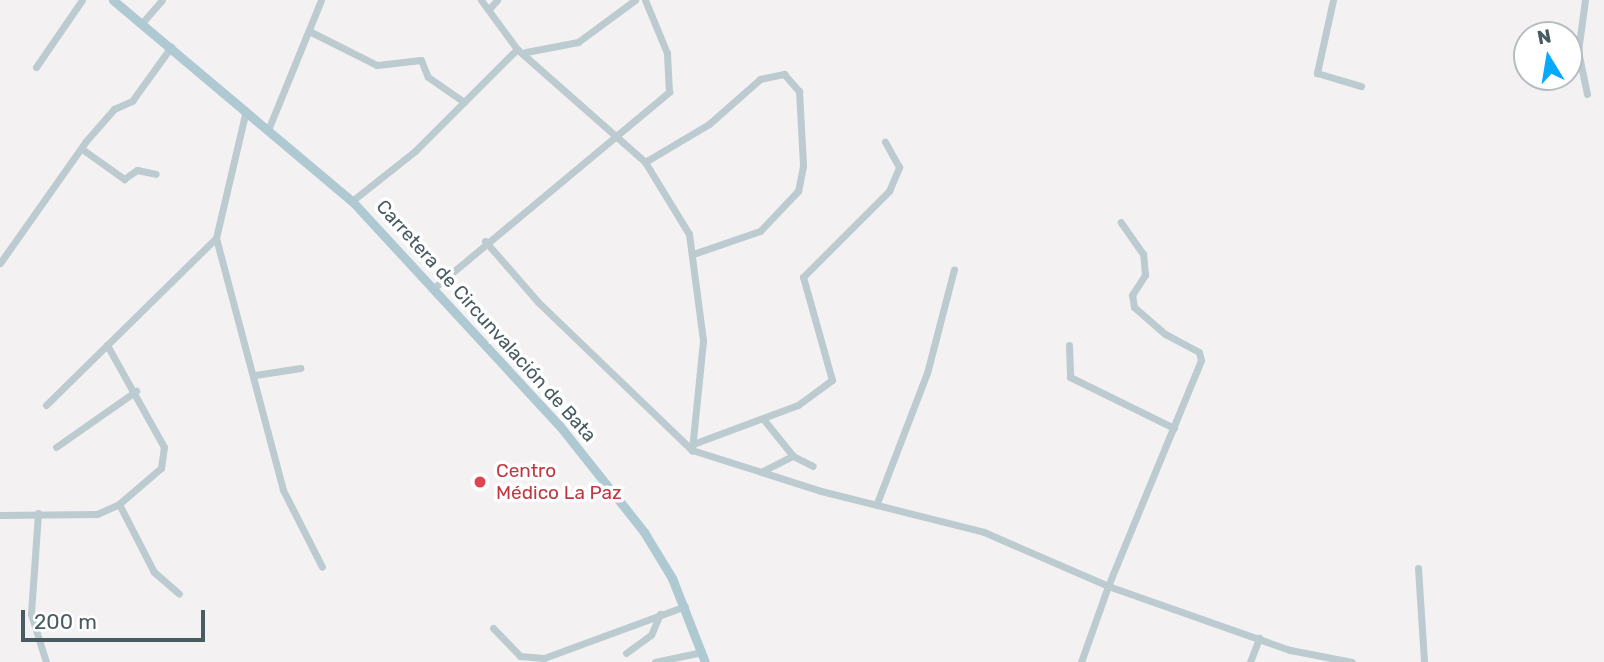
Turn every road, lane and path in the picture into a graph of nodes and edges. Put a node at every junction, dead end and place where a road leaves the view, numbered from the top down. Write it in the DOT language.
graph roads {
  1 [pos="82,0"];
  2 [pos="113,0"];
  3 [pos="162,0"];
  4 [pos="321,0"];
  5 [pos="481,0"];
  6 [pos="498,0"];
  7 [pos="635,0"];
  8 [pos="645,0"];
  9 [pos="1333,0"];
  10 [pos="1585,0"];
  11 [pos="489,9"];
  12 [pos="142,23"];
  13 [pos="309,31"];
  14 [pos="171,47"];
  15 [pos="519,50"];
  16 [pos="36,67"];
  17 [pos="1361,86"];
  18 [pos="1587,94"];
  19 [pos="464,102"];
  20 [pos="246,110"];
  21 [pos="268,130"];
  22 [pos="617,131"];
  23 [pos="885,142"];
  24 [pos="82,149"];
  25 [pos="645,162"];
  26 [pos="156,174"];
  27 [pos="352,201"];
  28 [pos="1121,222"];
  29 [pos="216,238"];
  30 [pos="485,241"];
  31 [pos="696,253"];
  32 [pos="0,263"];
  33 [pos="954,269"];
  34 [pos="435,287"];
  35 [pos="107,345"];
  36 [pos="1069,345"];
  37 [pos="300,368"];
  38 [pos="255,375"];
  39 [pos="136,391"];
  40 [pos="46,405"];
  41 [pos="764,420"];
  42 [pos="1174,428"];
  43 [pos="57,447"];
  44 [pos="692,447"];
  45 [pos="793,456"];
  46 [pos="813,466"];
  47 [pos="761,472"];
  48 [pos="877,502"];
  49 [pos="119,505"];
  50 [pos="38,513"];
  51 [pos="0,515"];
  52 [pos="322,567"];
  53 [pos="1418,568"];
  54 [pos="1108,586"];
  55 [pos="179,594"];
  56 [pos="685,606"];
  57 [pos="660,613"];
  58 [pos="494,628"];
  59 [pos="1259,638"];
  60 [pos="702,652"];
  61 [pos="554,653"];
  62 [pos="626,653"];
  63 [pos="1330,660"];
  64 [pos="46,662"];
  65 [pos="559,662"];
  66 [pos="655,662"];
  67 [pos="705,662"];
  68 [pos="1081,662"];
  69 [pos="1250,662"];
  70 [pos="1352,662"];
  71 [pos="1424,662"];
  1 -- 16 [label="street"];
  2 -- 12 [label="main road, Carretera de Circunvalación de Bata"];
  3 -- 12 [label="street"];
  4 -- 13 [label="street"];
  5 -- 11 [label="street"];
  6 -- 11 [label="street"];
  7 -- 15 [label="street"];
  8 -- 22 [label="street"];
  9 -- 17 [label="street"];
  10 -- 18 [label="street"];
  11 -- 15 [label="street"];
  12 -- 14 [label="main road, Carretera de Circunvalación de Bata"];
  13 -- 19 [label="street"];
  13 -- 21 [label="street"];
  14 -- 20 [label="main road, Carretera de Circunvalación de Bata"];
  14 -- 24 [label="street"];
  15 -- 19 [label="street"];
  15 -- 22 [label="street"];
  19 -- 27 [label="street"];
  20 -- 21 [label="main road, Carretera de Circunvalación de Bata"];
  20 -- 29 [label="street"];
  21 -- 27 [label="main road, Carretera de Circunvalación de Bata"];
  22 -- 25 [label="street"];
  22 -- 30 [label="street"];
  23 -- 41 [label="street"];
  24 -- 26 [label="street"];
  24 -- 32 [label="street"];
  25 -- 31 [label="street"];
  25 -- 31 [label="street"];
  27 -- 34 [label="main road, Carretera de Circunvalación de Bata"];
  28 -- 42 [label="street"];
  29 -- 35 [label="street"];
  29 -- 38 [label="street"];
  30 -- 34 [label="street"];
  30 -- 44 [label="street"];
  31 -- 44 [label="street"];
  33 -- 48 [label="street"];
  34 -- 56 [label="main road, Carretera de Circunvalación de Bata"];
  35 -- 39 [label="street"];
  35 -- 40 [label="street"];
  36 -- 42 [label="street"];
  37 -- 38 [label="street"];
  38 -- 52 [label="street"];
  39 -- 43 [label="street"];
  39 -- 49 [label="street"];
  41 -- 44 [label="street"];
  41 -- 45 [label="street"];
  42 -- 54 [label="street"];
  44 -- 47 [label="street"];
  45 -- 46 [label="street"];
  45 -- 47 [label="street"];
  47 -- 48 [label="street"];
  48 -- 54 [label="street"];
  49 -- 50 [label="street"];
  49 -- 55 [label="street"];
  50 -- 51 [label="street"];
  50 -- 64 [label="street"];
  53 -- 71 [label="street"];
  54 -- 59 [label="street"];
  54 -- 68 [label="street"];
  56 -- 57 [label="street"];
  56 -- 60 [label="main road, Carretera de Circunvalación de Bata"];
  57 -- 61 [label="street"];
  57 -- 62 [label="street"];
  58 -- 61 [label="street"];
  59 -- 63 [label="street"];
  59 -- 69 [label="street"];
  60 -- 66 [label="street"];
  60 -- 67 [label="main road, Carretera de Circunvalación de Bata"];
  61 -- 65 [label="street"];
  63 -- 70 [label="street"];
}
